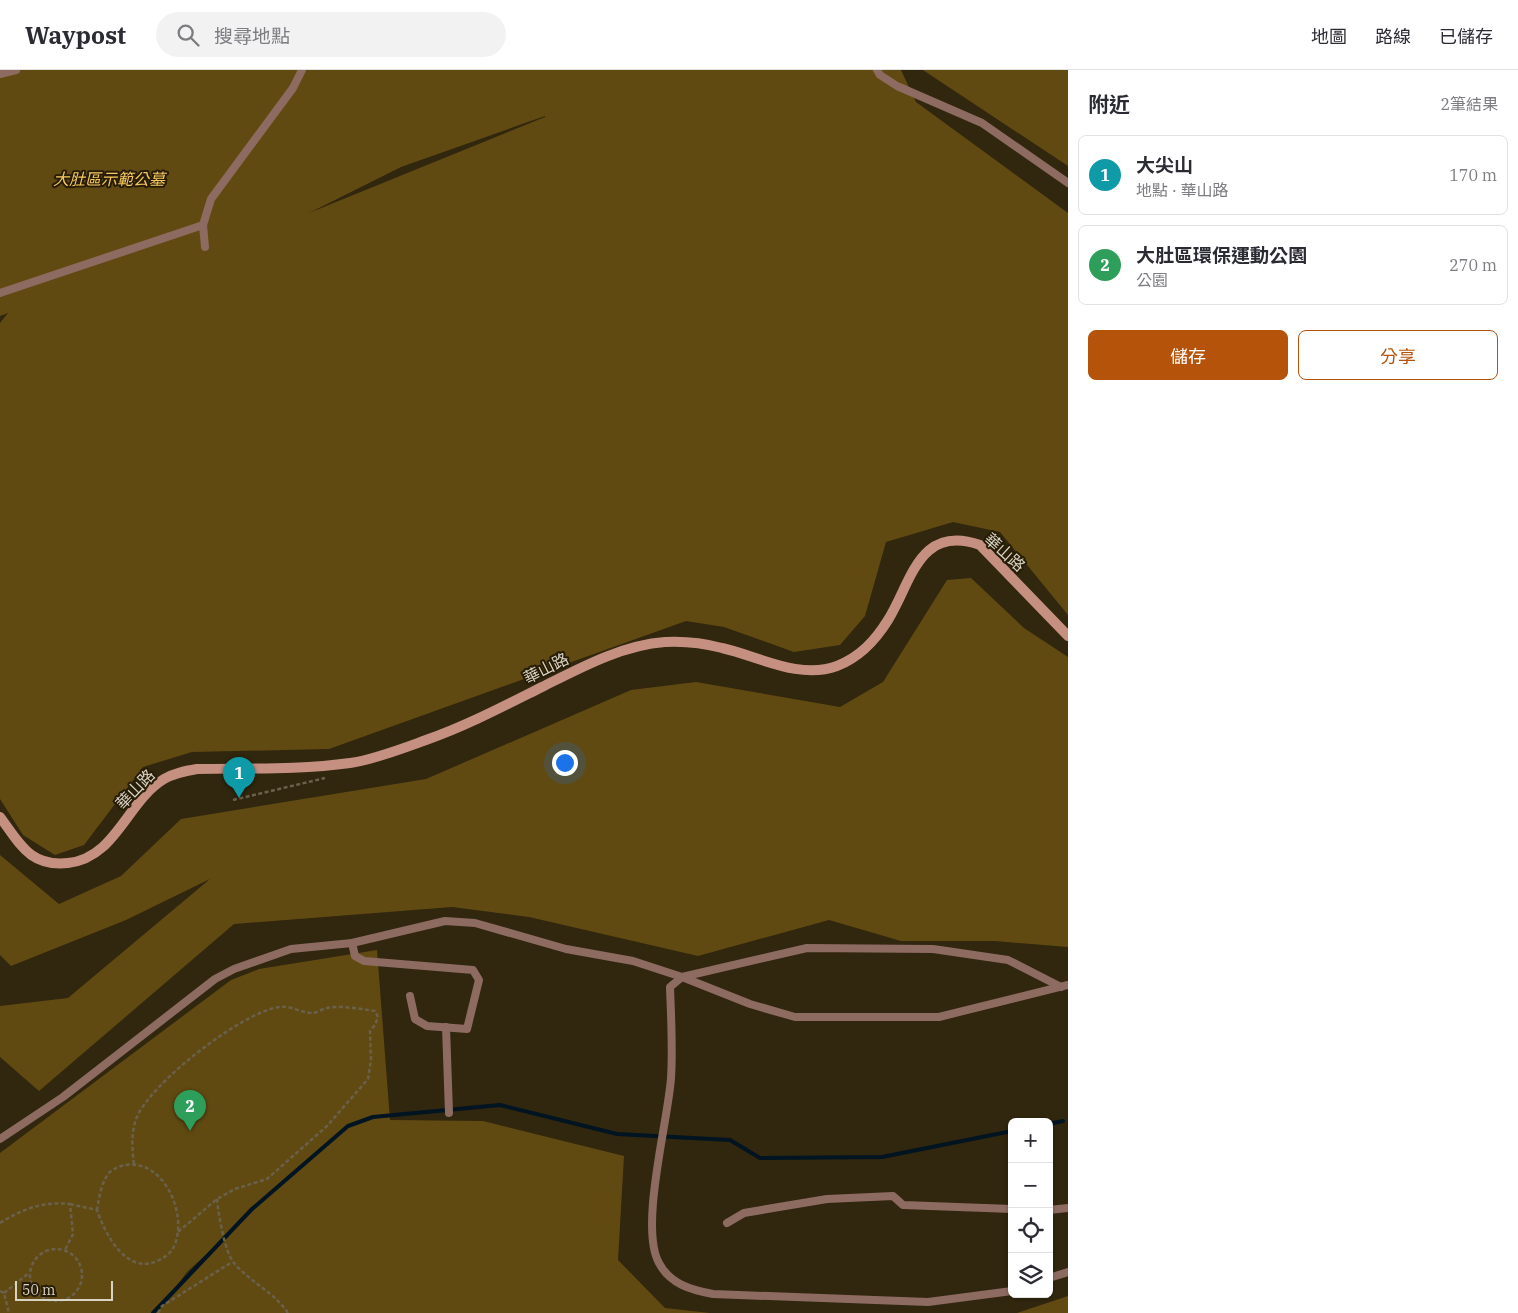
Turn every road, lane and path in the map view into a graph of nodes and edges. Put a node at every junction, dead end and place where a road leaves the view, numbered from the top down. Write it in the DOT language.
graph roads {
  1 [pos="16,70"];
  2 [pos="302,70"];
  3 [pos="877,70"];
  4 [pos="0,74"];
  5 [pos="1068,183"];
  6 [pos="203,225"];
  7 [pos="205,246"];
  8 [pos="0,292"];
  9 [pos="1068,636"];
  10 [pos="334,776"];
  11 [pos="233,800"];
  12 [pos="0,817"];
  13 [pos="352,943"];
  14 [pos="682,977"];
  15 [pos="1064,986"];
  16 [pos="410,996"];
  17 [pos="446,1027"];
  18 [pos="449,1113"];
  19 [pos="0,1139"];
  20 [pos="134,1164"];
  21 [pos="217,1199"];
  22 [pos="70,1204"];
  23 [pos="1068,1208"];
  24 [pos="1008,1209"];
  25 [pos="97,1210"];
  26 [pos="1053,1210"];
  27 [pos="0,1223"];
  28 [pos="727,1223"];
  29 [pos="178,1232"];
  30 [pos="65,1250"];
  31 [pos="232,1262"];
  32 [pos="1068,1272"];
  33 [pos="29,1273"];
  34 [pos="1053,1277"];
  35 [pos="0,1291"];
  36 [pos="1008,1292"];
  37 [pos="4,1293"];
  38 [pos="10,1313"];
  39 [pos="158,1313"];
  40 [pos="288,1313"];
  1 -- 4 [label="lane"];
  2 -- 6 [label="lane"];
  3 -- 5 [label="lane"];
  6 -- 7 [label="lane"];
  6 -- 8 [label="lane"];
  9 -- 12 [label="street, 華山路"];
  10 -- 11 [label="path"];
  13 -- 14 [label="lane"];
  13 -- 17 [label="lane"];
  13 -- 19 [label="lane"];
  14 -- 15 [label="lane"];
  14 -- 15 [label="lane"];
  14 -- 36 [label="lane"];
  16 -- 17 [label="lane"];
  17 -- 18 [label="lane"];
  20 -- 21 [label="path"];
  20 -- 25 [label="path"];
  20 -- 29 [label="path"];
  21 -- 29 [label="path"];
  21 -- 31 [label="path"];
  22 -- 25 [label="path"];
  22 -- 27 [label="path"];
  22 -- 30 [label="path"];
  23 -- 26 [label="lane"];
  24 -- 28 [label="lane"];
  25 -- 29 [label="path"];
  30 -- 33 [label="path"];
  30 -- 33 [label="path"];
  31 -- 39 [label="path"];
  31 -- 40 [label="path"];
  32 -- 34 [label="lane"];
  33 -- 37 [label="path"];
  35 -- 37 [label="path"];
  37 -- 38 [label="path"];
}
